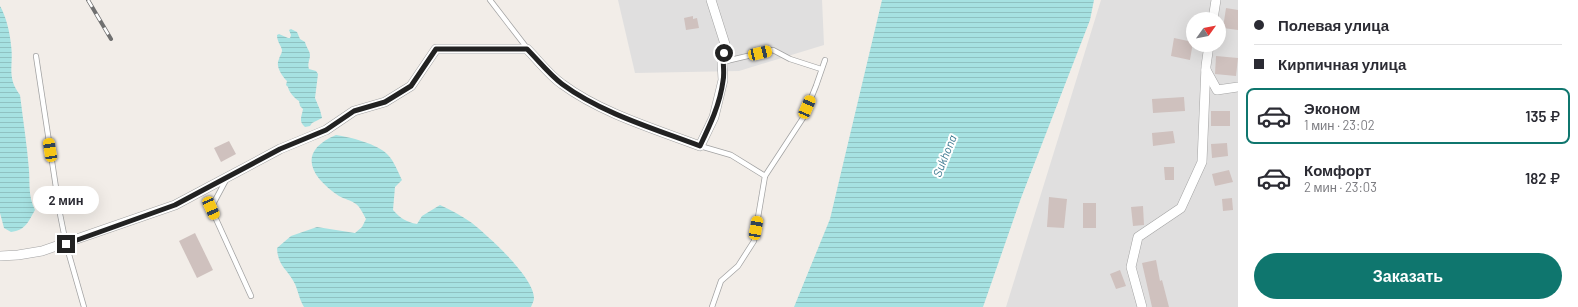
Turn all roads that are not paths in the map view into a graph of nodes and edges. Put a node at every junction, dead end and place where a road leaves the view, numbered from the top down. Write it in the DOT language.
graph roads {
  1 [pos="490,0"];
  2 [pos="711,0"];
  3 [pos="1216,0"];
  4 [pos="1214,12"];
  5 [pos="527,49"];
  6 [pos="1208,52"];
  7 [pos="36,56"];
  8 [pos="824,60"];
  9 [pos="722,62"];
  10 [pos="821,69"];
  11 [pos="1206,69"];
  12 [pos="1238,87"];
  13 [pos="700,146"];
  14 [pos="765,176"];
  15 [pos="226,179"];
  16 [pos="66,244"];
  17 [pos="0,256"];
  18 [pos="251,296"];
  19 [pos="84,307"];
  20 [pos="712,307"];
  21 [pos="1142,307"];
  1 -- 5 [label="lane"];
  2 -- 9 [label="street"];
  3 -- 4 [label="street"];
  5 -- 13 [label="street"];
  5 -- 15 [label="street"];
  6 -- 11 [label="street"];
  7 -- 16 [label="lane"];
  8 -- 10 [label="lane"];
  9 -- 10 [label="lane"];
  9 -- 13 [label="street"];
  10 -- 14 [label="lane"];
  11 -- 12 [label="street"];
  11 -- 21 [label="street"];
  13 -- 14 [label="lane"];
  14 -- 20 [label="lane"];
  15 -- 16 [label="street"];
  15 -- 18 [label="lane"];
  16 -- 17 [label="street"];
  16 -- 19 [label="lane"];
}
